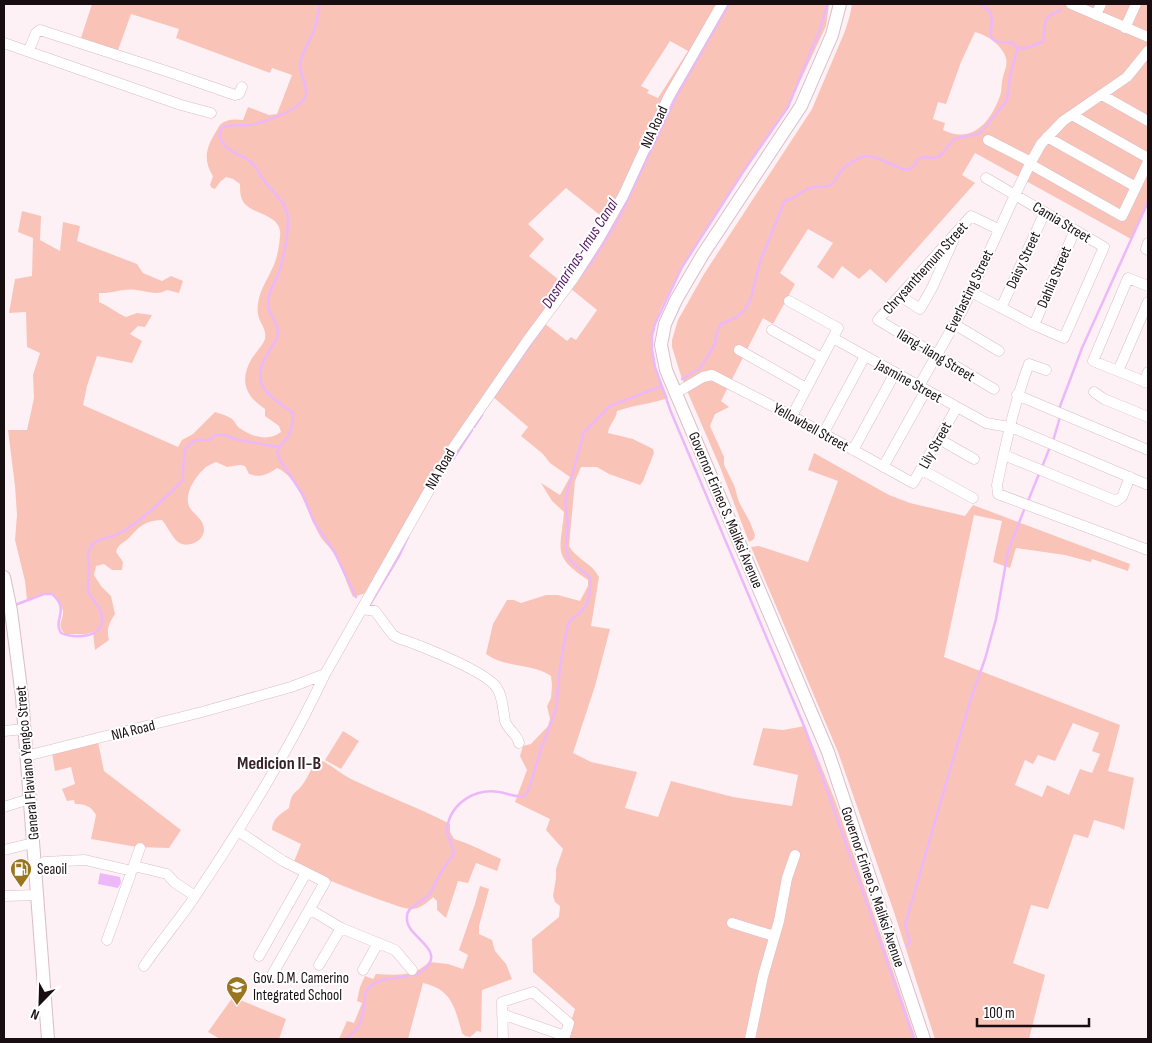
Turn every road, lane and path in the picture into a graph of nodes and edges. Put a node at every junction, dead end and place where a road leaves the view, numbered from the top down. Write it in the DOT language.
graph roads {
  1 [pos="722,4"];
  2 [pos="840,4"];
  3 [pos="1071,4"];
  4 [pos="1101,4"];
  5 [pos="1136,4"];
  6 [pos="1096,15"];
  7 [pos="1125,28"];
  8 [pos="1148,37"];
  9 [pos="4,43"];
  10 [pos="29,50"];
  11 [pos="1148,51"];
  12 [pos="242,87"];
  13 [pos="1102,95"];
  14 [pos="212,113"];
  15 [pos="1072,115"];
  16 [pos="1148,121"];
  17 [pos="1047,137"];
  18 [pos="988,140"];
  19 [pos="1148,160"];
  20 [pos="1030,163"];
  21 [pos="986,178"];
  22 [pos="1136,187"];
  23 [pos="1014,195"];
  24 [pos="1045,212"];
  25 [pos="998,229"];
  26 [pos="1075,230"];
  27 [pos="956,234"];
  28 [pos="1148,243"];
  29 [pos="1148,250"];
  30 [pos="1148,286"];
  31 [pos="970,292"];
  32 [pos="900,296"];
  33 [pos="789,301"];
  34 [pos="1148,302"];
  35 [pos="1001,308"];
  36 [pos="878,320"];
  37 [pos="954,324"];
  38 [pos="1034,325"];
  39 [pos="772,330"];
  40 [pos="833,338"];
  41 [pos="739,350"];
  42 [pos="999,351"];
  43 [pos="936,355"];
  44 [pos="866,356"];
  45 [pos="822,358"];
  46 [pos="1046,370"];
  47 [pos="1118,371"];
  48 [pos="896,373"];
  49 [pos="1147,379"];
  50 [pos="806,388"];
  51 [pos="922,388"];
  52 [pos="994,389"];
  53 [pos="1094,392"];
  54 [pos="676,393"];
  55 [pos="1018,395"];
  56 [pos="957,407"];
  57 [pos="792,416"];
  58 [pos="1148,417"];
  59 [pos="1009,427"];
  60 [pos="824,434"];
  61 [pos="939,439"];
  62 [pos="853,450"];
  63 [pos="1148,450"];
  64 [pos="1004,455"];
  65 [pos="974,459"];
  66 [pos="883,467"];
  67 [pos="922,470"];
  68 [pos="1130,477"];
  69 [pos="913,483"];
  70 [pos="1148,484"];
  71 [pos="973,498"];
  72 [pos="1148,550"];
  73 [pos="4,577"];
  74 [pos="363,609"];
  75 [pos="326,674"];
  76 [pos="24,729"];
  77 [pos="4,731"];
  78 [pos="519,744"];
  79 [pos="26,756"];
  80 [pos="29,799"];
  81 [pos="4,807"];
  82 [pos="238,831"];
  83 [pos="34,843"];
  84 [pos="140,848"];
  85 [pos="4,850"];
  86 [pos="795,855"];
  87 [pos="39,863"];
  88 [pos="133,868"];
  89 [pos="306,873"];
  90 [pos="37,895"];
  91 [pos="4,896"];
  92 [pos="195,896"];
  93 [pos="311,910"];
  94 [pos="732,923"];
  95 [pos="341,928"];
  96 [pos="774,936"];
  97 [pos="107,940"];
  98 [pos="378,943"];
  99 [pos="259,956"];
  100 [pos="319,965"];
  101 [pos="144,966"];
  102 [pos="363,970"];
  103 [pos="412,970"];
  104 [pos="272,975"];
  105 [pos="502,1014"];
  106 [pos="564,1038"];
  107 [pos="48,1039"];
  108 [pos="503,1039"];
  109 [pos="750,1039"];
  110 [pos="924,1039"];
  1 -- 74 [label="street, NIA Road"];
  2 -- 54 [label="main road, Governor Erineo S. Maliksi Avenue"];
  3 -- 6 [label="street"];
  4 -- 6 [label="street"];
  5 -- 7 [label="street"];
  6 -- 7 [label="street"];
  7 -- 8 [label="street"];
  9 -- 10 [label="street"];
  10 -- 12 [label="street"];
  10 -- 14 [label="street"];
  11 -- 13 [label="street, Everlasting Street"];
  13 -- 15 [label="street, Everlasting Street"];
  13 -- 16 [label="street"];
  15 -- 17 [label="street, Everlasting Street"];
  15 -- 19 [label="street"];
  17 -- 20 [label="street, Everlasting Street"];
  17 -- 22 [label="street"];
  18 -- 20 [label="street"];
  19 -- 22 [label="street"];
  20 -- 22 [label="street"];
  20 -- 23 [label="street, Everlasting Street"];
  21 -- 23 [label="street, Camia Street"];
  23 -- 24 [label="street, Camia Street"];
  23 -- 25 [label="street, Everlasting Street"];
  24 -- 26 [label="street, Camia Street"];
  24 -- 35 [label="street, Daisy Street"];
  25 -- 27 [label="street, Chrysanthemum Street"];
  25 -- 31 [label="street, Everlasting Street"];
  26 -- 38 [label="street, Dahlia Street"];
  26 -- 38 [label="street, Camia Street"];
  27 -- 32 [label="street, Chrysanthemum Street"];
  27 -- 32 [label="street"];
  28 -- 29 [label="street"];
  30 -- 47 [label="street"];
  31 -- 35 [label="street"];
  31 -- 37 [label="street, Everlasting Street"];
  32 -- 36 [label="street, Chrysanthemum Street"];
  33 -- 40 [label="street"];
  34 -- 47 [label="street"];
  35 -- 38 [label="street"];
  36 -- 43 [label="street, Ilang-ilang Street"];
  37 -- 42 [label="street"];
  37 -- 43 [label="street, Everlasting Street"];
  39 -- 45 [label="street"];
  40 -- 44 [label="street, Jasmine Street"];
  40 -- 45 [label="street"];
  41 -- 50 [label="street"];
  43 -- 51 [label="street, Everlasting Street"];
  43 -- 52 [label="street, Ilang-ilang Street"];
  44 -- 48 [label="street, Jasmine Street"];
  44 -- 60 [label="street"];
  45 -- 50 [label="street"];
  46 -- 55 [label="street"];
  47 -- 49 [label="street"];
  48 -- 51 [label="street, Jasmine Street"];
  48 -- 62 [label="street"];
  50 -- 57 [label="street"];
  51 -- 56 [label="street, Jasmine Street"];
  51 -- 66 [label="street, Everlasting Street"];
  53 -- 58 [label="street"];
  54 -- 57 [label="street, Yellowbell Street"];
  54 -- 110 [label="main road, Governor Erineo S. Maliksi Avenue"];
  55 -- 59 [label="street"];
  55 -- 63 [label="street"];
  56 -- 59 [label="street, Jasmine Street"];
  56 -- 61 [label="street, Lily Street"];
  57 -- 60 [label="street, Yellowbell Street"];
  59 -- 64 [label="street"];
  59 -- 68 [label="street, Jasmine Street"];
  60 -- 62 [label="street, Yellowbell Street"];
  61 -- 65 [label="street"];
  61 -- 67 [label="street, Lily Street"];
  62 -- 66 [label="street, Yellowbell Street"];
  64 -- 68 [label="street"];
  64 -- 72 [label="street"];
  66 -- 69 [label="street, Yellowbell Street"];
  67 -- 69 [label="street, Lily Street"];
  67 -- 71 [label="street"];
  68 -- 70 [label="street, Jasmine Street"];
  73 -- 76 [label="main road, General Flaviano Yengco Street"];
  74 -- 75 [label="street, NIA Road"];
  74 -- 78 [label="street"];
  75 -- 79 [label="street, NIA Road"];
  75 -- 82 [label="street"];
  76 -- 77 [label="street"];
  76 -- 79 [label="main road, General Flaviano Yengco Street"];
  79 -- 80 [label="main road, General Flaviano Yengco Street"];
  80 -- 81 [label="street"];
  80 -- 83 [label="main road, General Flaviano Yengco Street"];
  82 -- 89 [label="street"];
  82 -- 92 [label="street"];
  83 -- 85 [label="street"];
  83 -- 87 [label="main road, General Flaviano Yengco Street"];
  84 -- 88 [label="street"];
  86 -- 96 [label="street"];
  87 -- 88 [label="street"];
  87 -- 90 [label="main road, General Flaviano Yengco Street"];
  88 -- 92 [label="street"];
  88 -- 97 [label="street"];
  89 -- 93 [label="street"];
  89 -- 99 [label="street"];
  90 -- 91 [label="street"];
  90 -- 107 [label="main road, General Flaviano Yengco Street"];
  92 -- 101 [label="street"];
  93 -- 95 [label="street"];
  93 -- 104 [label="street"];
  94 -- 96 [label="street"];
  95 -- 98 [label="street"];
  95 -- 100 [label="street"];
  96 -- 109 [label="street"];
  98 -- 102 [label="street"];
  98 -- 103 [label="street"];
  105 -- 106 [label="street"];
  105 -- 106 [label="street"];
  105 -- 108 [label="street"];
}
